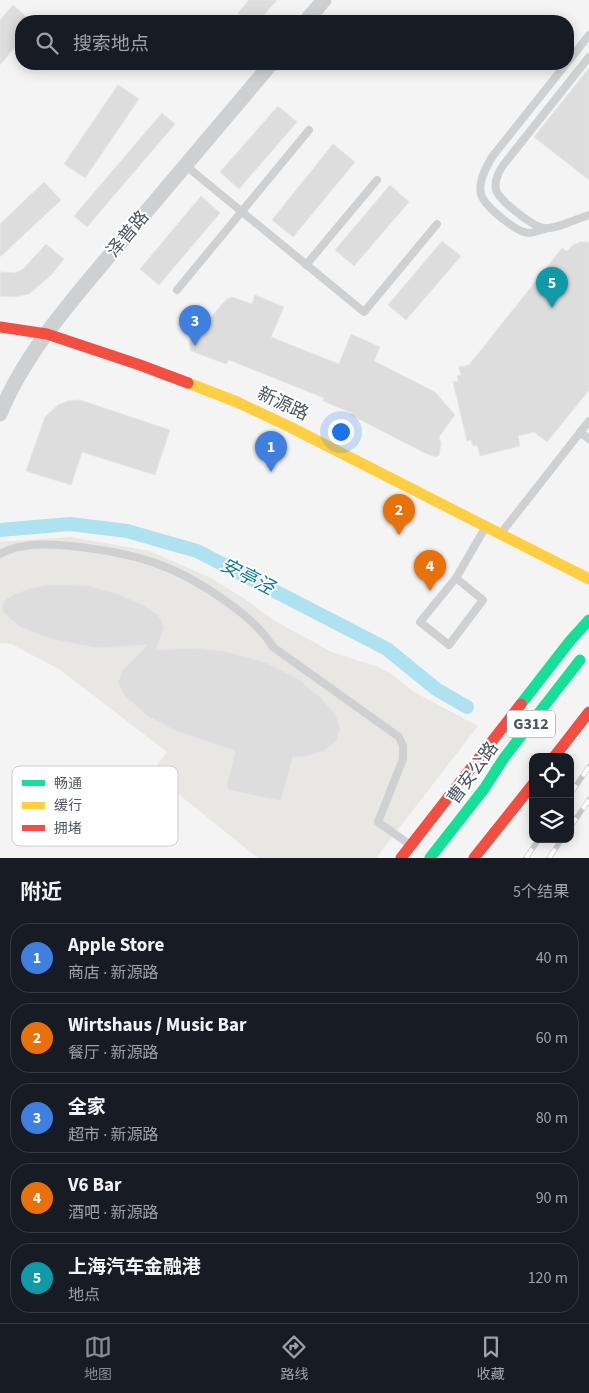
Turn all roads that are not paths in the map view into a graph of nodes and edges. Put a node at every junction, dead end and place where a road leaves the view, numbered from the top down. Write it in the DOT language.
graph roads {
  1 [pos="324,0"];
  2 [pos="311,15"];
  3 [pos="589,35"];
  4 [pos="574,54"];
  5 [pos="589,57"];
  6 [pos="265,70"];
  7 [pos="561,70"];
  8 [pos="309,130"];
  9 [pos="185,165"];
  10 [pos="376,180"];
  11 [pos="242,212"];
  12 [pos="589,215"];
  13 [pos="437,224"];
  14 [pos="547,229"];
  15 [pos="306,265"];
  16 [pos="177,290"];
  17 [pos="0,327"];
  18 [pos="46,334"];
  19 [pos="0,414"];
  20 [pos="589,421"];
  21 [pos="580,432"];
  22 [pos="589,439"];
  23 [pos="486,526"];
  24 [pos="501,534"];
  25 [pos="0,554"];
  26 [pos="456,578"];
  27 [pos="589,579"];
  28 [pos="589,620"];
  29 [pos="580,660"];
  30 [pos="589,712"];
  31 [pos="557,753"];
  32 [pos="529,789"];
  33 [pos="411,846"];
  34 [pos="401,858"];
  35 [pos="430,858"];
  36 [pos="474,858"];
  1 -- 2 [label="street"];
  3 -- 4 [label="lane"];
  5 -- 14 [label="lane"];
  6 -- 9 [label="street, 泽普路"];
  7 -- 14 [label="lane"];
  8 -- 11 [label="lane"];
  9 -- 11 [label="lane"];
  9 -- 18 [label="street, 泽普路"];
  10 -- 15 [label="lane"];
  11 -- 15 [label="lane"];
  11 -- 16 [label="lane"];
  12 -- 14 [label="lane"];
  13 -- 15 [label="lane"];
  17 -- 18 [label="main road, 新源路"];
  18 -- 19 [label="street, 泽普路"];
  18 -- 23 [label="main road, 新源路"];
  20 -- 21 [label="lane"];
  21 -- 22 [label="lane"];
  21 -- 24 [label="lane"];
  23 -- 24 [label="main road, 新源路"];
  23 -- 26 [label="lane"];
  24 -- 27 [label="main road, 新源路"];
  25 -- 33 [label="lane"];
  26 -- 26 [label="lane"];
  28 -- 33 [label="main road"];
  29 -- 35 [label="main road, 曹安公路 / G312"];
  30 -- 31 [label="main road"];
  32 -- 36 [label="main road"];
  33 -- 34 [label="main road"];
}
